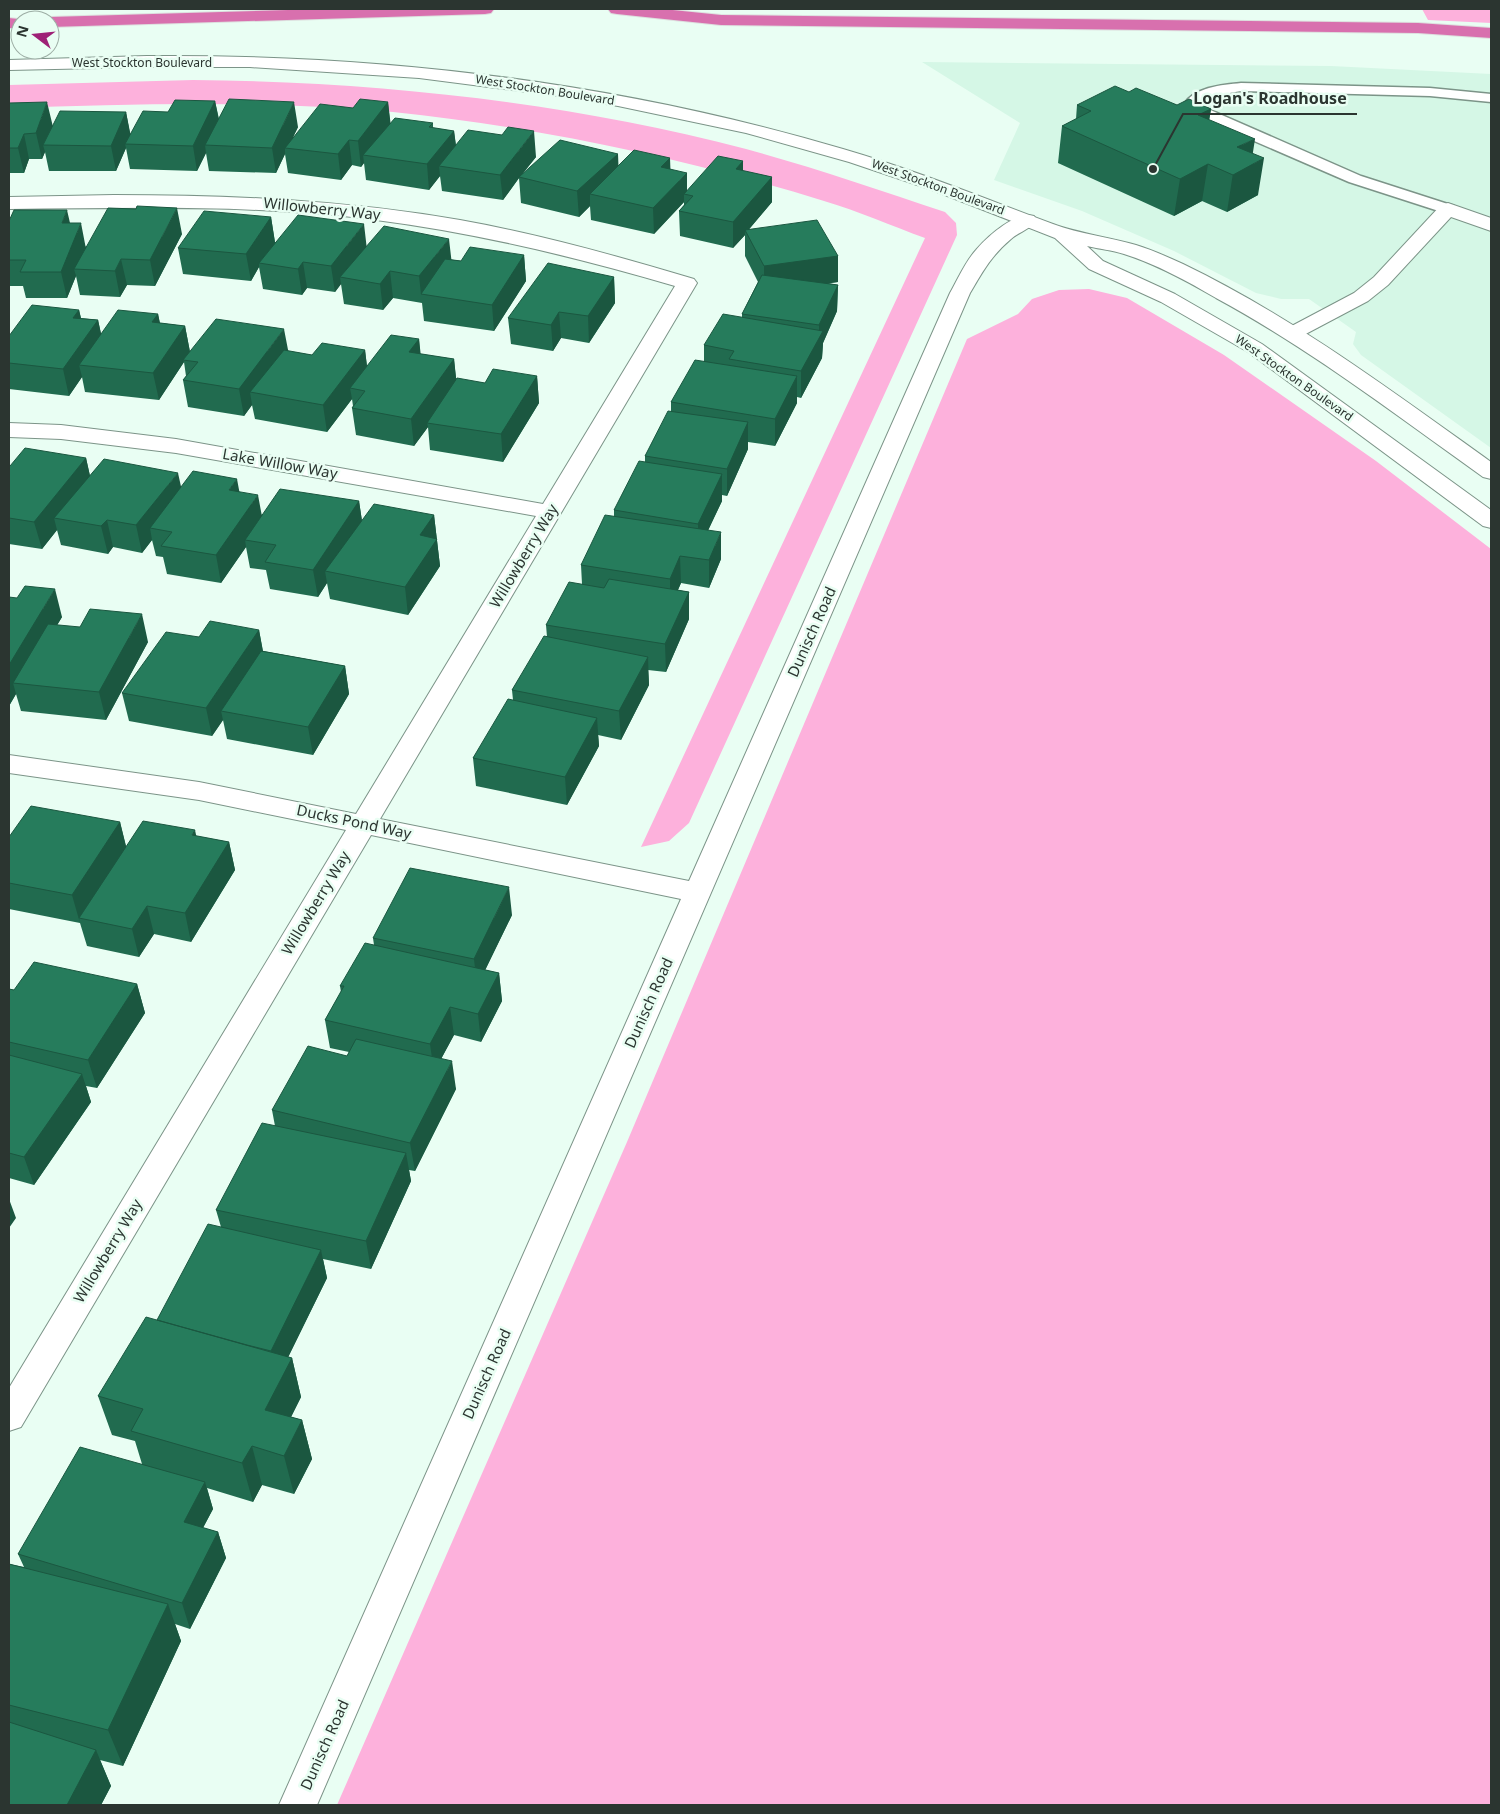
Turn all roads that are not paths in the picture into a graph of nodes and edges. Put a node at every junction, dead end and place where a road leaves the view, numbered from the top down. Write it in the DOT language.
graph roads {
  1 [pos="485,9"];
  2 [pos="617,9"];
  3 [pos="60,22"];
  4 [pos="1491,33"];
  5 [pos="9,65"];
  6 [pos="1491,98"];
  7 [pos="9,203"];
  8 [pos="1448,210"];
  9 [pos="1027,220"];
  10 [pos="1491,225"];
  11 [pos="1062,234"];
  12 [pos="1293,333"];
  13 [pos="9,430"];
  14 [pos="1491,472"];
  15 [pos="550,512"];
  16 [pos="1491,521"];
  17 [pos="9,764"];
  18 [pos="364,824"];
  19 [pos="698,893"];
  20 [pos="9,1417"];
  21 [pos="298,1805"];
  1 -- 3 [label="highway"];
  2 -- 4 [label="highway"];
  5 -- 9 [label="street, West Stockton Boulevard"];
  6 -- 8 [label="lane"];
  7 -- 15 [label="street, Willowberry Way"];
  8 -- 10 [label="street"];
  8 -- 12 [label="street"];
  9 -- 11 [label="street, West Stockton Boulevard"];
  9 -- 19 [label="street, Dunisch Road"];
  11 -- 12 [label="street, West Stockton Boulevard"];
  11 -- 16 [label="street, West Stockton Boulevard"];
  12 -- 14 [label="street, West Stockton Boulevard"];
  13 -- 15 [label="street, Lake Willow Way"];
  15 -- 18 [label="street, Willowberry Way"];
  17 -- 18 [label="street, Ducks Pond Way"];
  18 -- 19 [label="street, Ducks Pond Way"];
  18 -- 20 [label="street, Willowberry Way"];
  19 -- 21 [label="street, Dunisch Road"];
}
